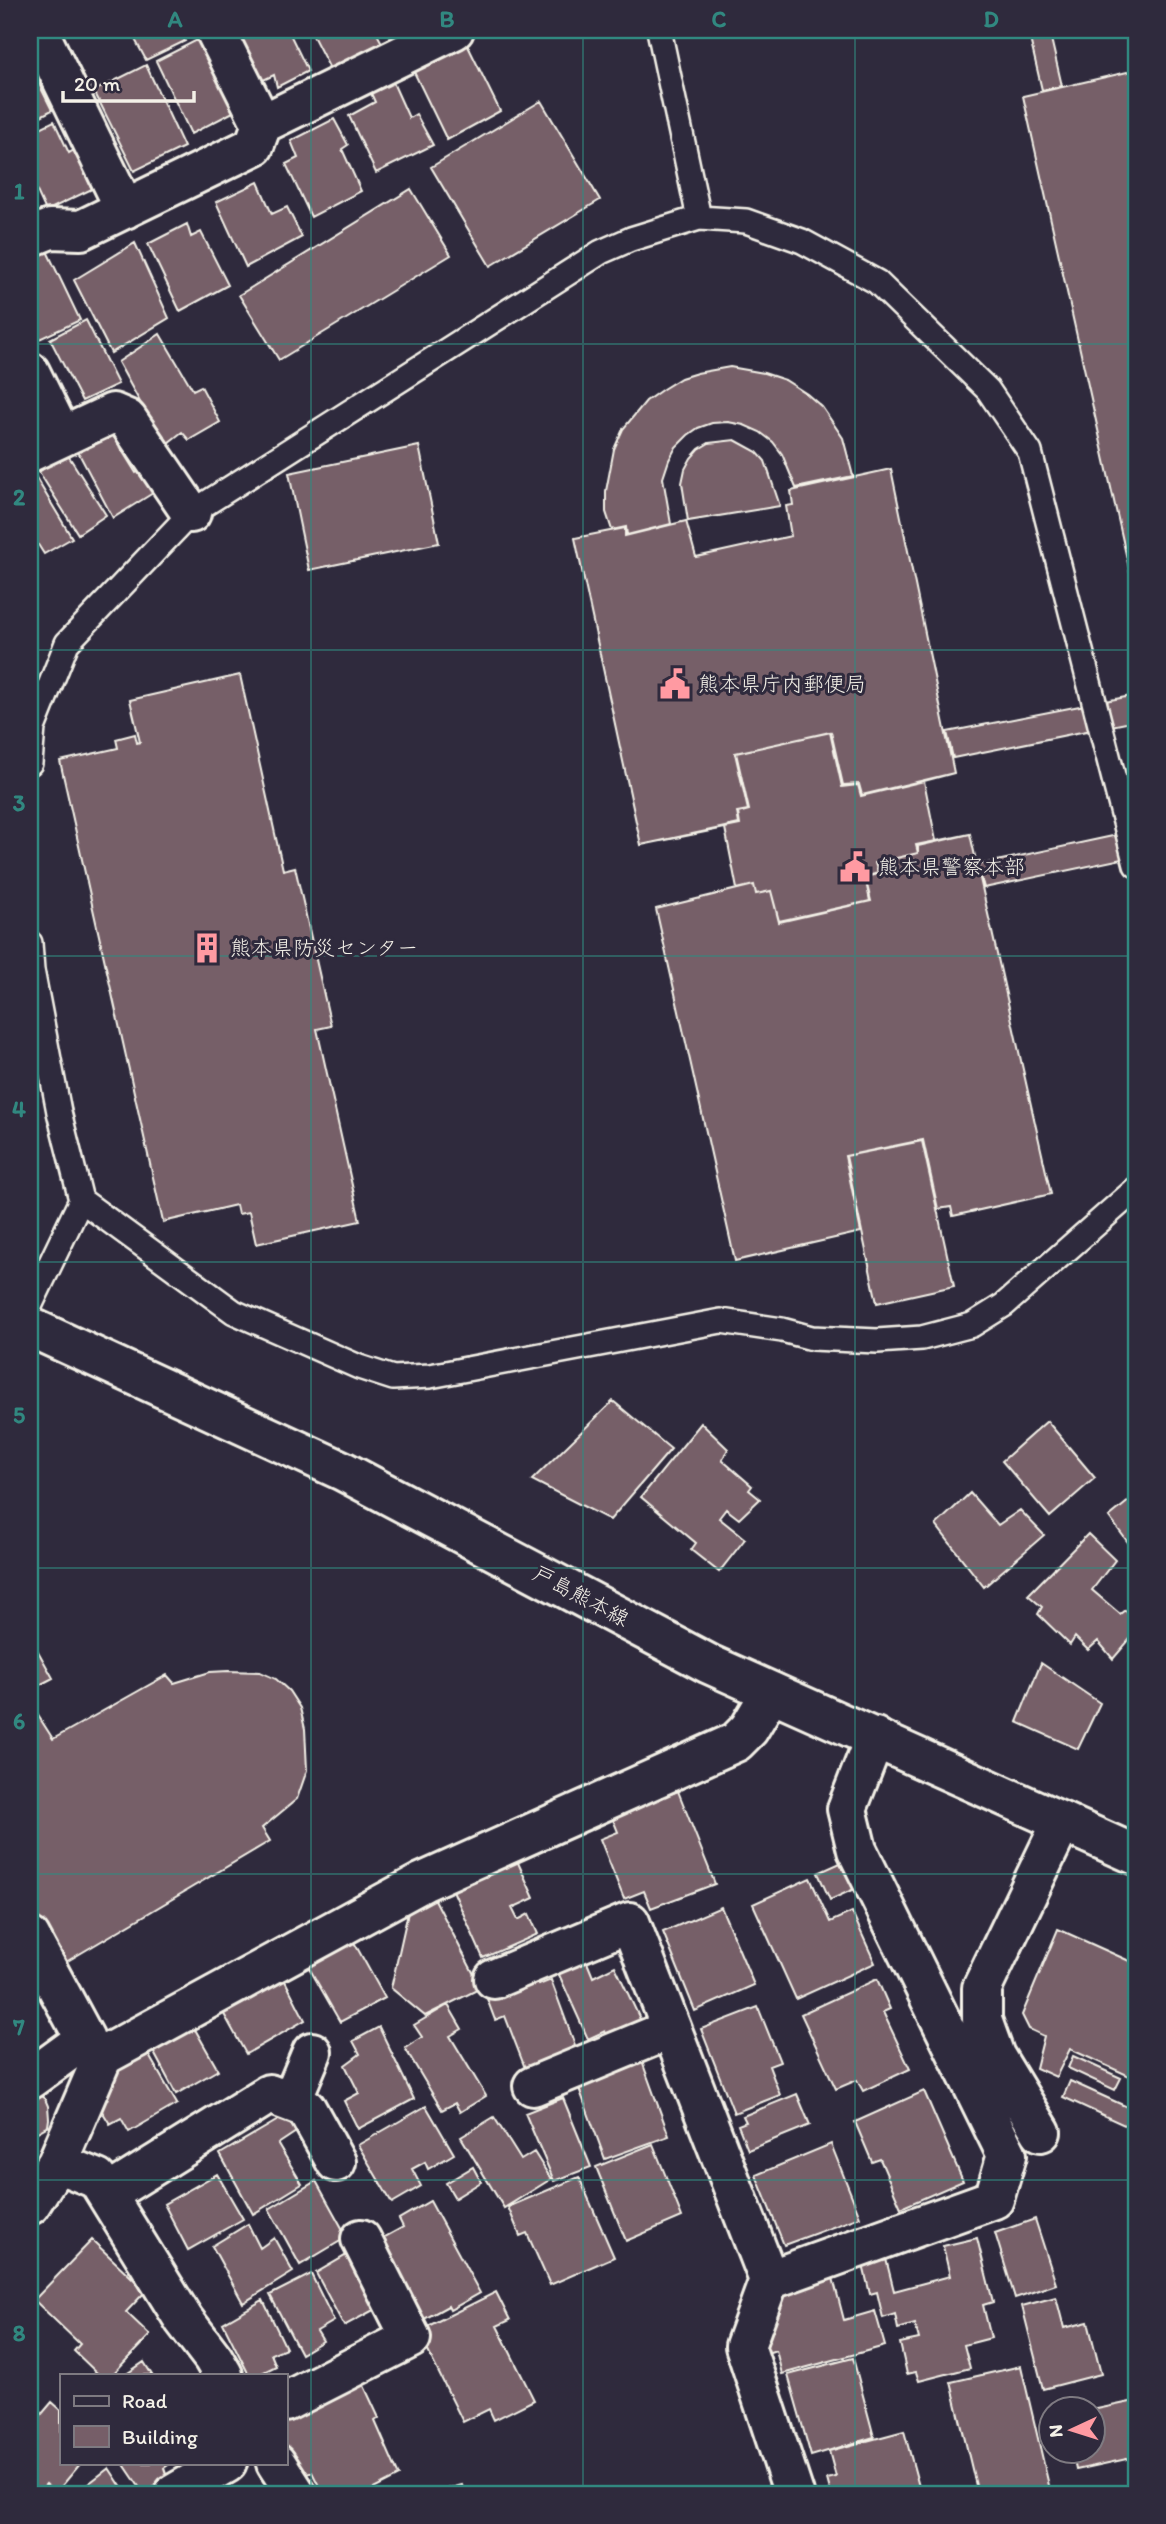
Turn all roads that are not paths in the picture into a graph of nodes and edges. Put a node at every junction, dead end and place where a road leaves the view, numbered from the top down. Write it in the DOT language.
graph roads {
  1 [pos="38,30"];
  2 [pos="215,30"];
  3 [pos="454,30"];
  4 [pos="659,30"];
  5 [pos="397,42"];
  6 [pos="262,124"];
  7 [pos="125,209"];
  8 [pos="699,218"];
  9 [pos="30,237"];
  10 [pos="30,372"];
  11 [pos="46,445"];
  12 [pos="191,513"];
  13 [pos="30,763"];
  14 [pos="1136,865"];
  15 [pos="30,943"];
  16 [pos="1136,1189"];
  17 [pos="81,1200"];
  18 [pos="30,1306"];
  19 [pos="30,1327"];
  20 [pos="771,1692"];
  21 [pos="875,1737"];
  22 [pos="1062,1822"];
  23 [pos="1136,1856"];
  24 [pos="30,1937"];
  25 [pos="494,1979"];
  26 [pos="671,2029"];
  27 [pos="312,2052"];
  28 [pos="30,2079"];
  29 [pos="533,2085"];
  30 [pos="291,2102"];
  31 [pos="1041,2132"];
  32 [pos="335,2162"];
  33 [pos="57,2163"];
  34 [pos="108,2194"];
  35 [pos="30,2205"];
  36 [pos="361,2239"];
  37 [pos="769,2280"];
  38 [pos="222,2374"];
  39 [pos="287,2401"];
  40 [pos="224,2464"];
  41 [pos="277,2464"];
  42 [pos="174,2494"];
  43 [pos="296,2494"];
  44 [pos="794,2494"];
  1 -- 7 [label="street"];
  2 -- 6 [label="street"];
  3 -- 5 [label="street"];
  4 -- 8 [label="lane"];
  5 -- 6 [label="street"];
  6 -- 7 [label="street"];
  7 -- 9 [label="street"];
  8 -- 12 [label="lane"];
  8 -- 14 [label="lane"];
  10 -- 11 [label="street"];
  11 -- 12 [label="street"];
  12 -- 13 [label="lane"];
  15 -- 17 [label="lane"];
  16 -- 17 [label="lane"];
  17 -- 18 [label="lane"];
  19 -- 20 [label="street, 戸島熊本線"];
  20 -- 21 [label="street, 戸島熊本線"];
  20 -- 33 [label="street"];
  21 -- 22 [label="street, 戸島熊本線"];
  21 -- 37 [label="street"];
  22 -- 23 [label="street, 戸島熊本線"];
  22 -- 31 [label="street"];
  24 -- 28 [label="street"];
  25 -- 26 [label="street"];
  26 -- 29 [label="street"];
  26 -- 37 [label="street"];
  27 -- 30 [label="street"];
  30 -- 32 [label="street"];
  30 -- 34 [label="street"];
  33 -- 34 [label="street"];
  33 -- 35 [label="street"];
  34 -- 38 [label="street"];
  36 -- 39 [label="street"];
  37 -- 44 [label="street"];
  40 -- 42 [label="street"];
  41 -- 43 [label="street"];
}
